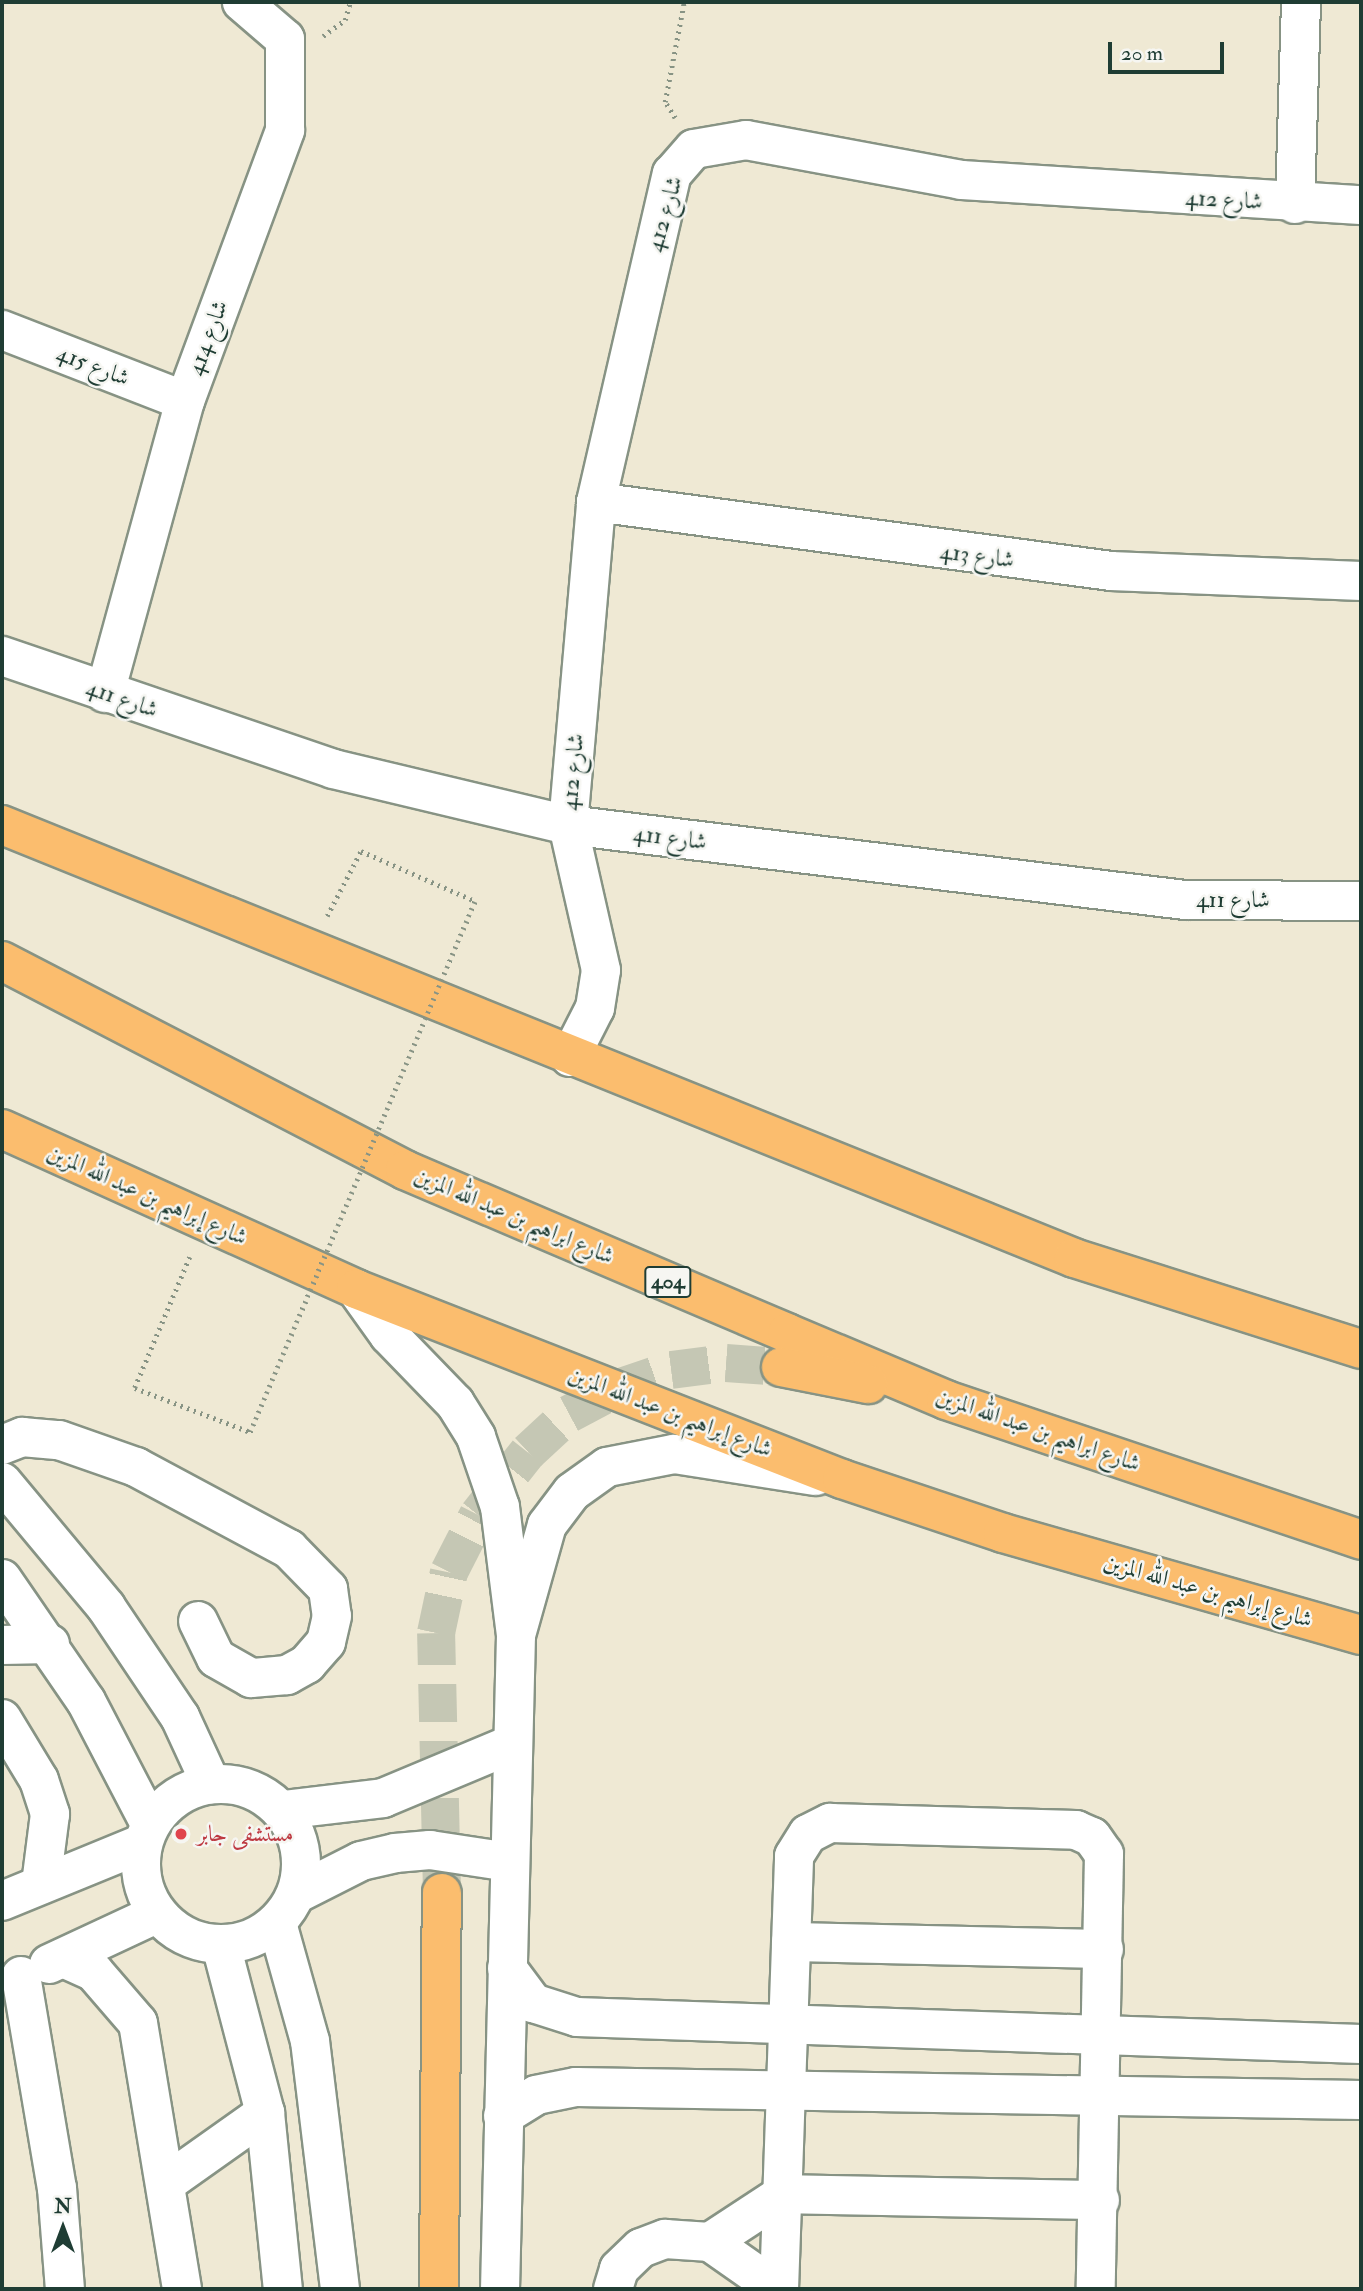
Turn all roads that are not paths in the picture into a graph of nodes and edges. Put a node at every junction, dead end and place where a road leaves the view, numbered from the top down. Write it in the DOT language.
graph roads {
  1 [pos="242,2"];
  2 [pos="1301,2"];
  3 [pos="1294,204"];
  4 [pos="1361,205"];
  5 [pos="2,330"];
  6 [pos="185,401"];
  7 [pos="596,502"];
  8 [pos="1361,581"];
  9 [pos="2,656"];
  10 [pos="104,693"];
  11 [pos="2,825"];
  12 [pos="568,825"];
  13 [pos="1361,901"];
  14 [pos="2,961"];
  15 [pos="570,1057"];
  16 [pos="2,1131"];
  17 [pos="356,1289"];
  18 [pos="1361,1349"];
  19 [pos="781,1367"];
  20 [pos="946,1400"];
  21 [pos="2,1445"];
  22 [pos="842,1479"];
  23 [pos="2,1482"];
  24 [pos="1361,1540"];
  25 [pos="2,1579"];
  26 [pos="198,1621"];
  27 [pos="516,1635"];
  28 [pos="1361,1635"];
  29 [pos="2,1644"];
  30 [pos="50,1644"];
  31 [pos="2,1719"];
  32 [pos="512,1744"];
  33 [pos="211,1784"];
  34 [pos="283,1810"];
  35 [pos="146,1834"];
  36 [pos="509,1862"];
  37 [pos="41,1884"];
  38 [pos="300,1892"];
  39 [pos="442,1893"];
  40 [pos="2,1901"];
  41 [pos="156,1914"];
  42 [pos="276,1923"];
  43 [pos="791,1942"];
  44 [pos="221,1945"];
  45 [pos="1104,1949"];
  46 [pos="63,1958"];
  47 [pos="507,1968"];
  48 [pos="12,1993"];
  49 [pos="788,2026"];
  50 [pos="1105,2037"];
  51 [pos="1361,2044"];
  52 [pos="786,2088"];
  53 [pos="1104,2093"];
  54 [pos="1361,2100"];
  55 [pos="265,2113"];
  56 [pos="503,2116"];
  57 [pos="169,2180"];
  58 [pos="783,2194"];
  59 [pos="1100,2200"];
  60 [pos="710,2242"];
  61 [pos="65,2289"];
  62 [pos="182,2289"];
  63 [pos="283,2289"];
  64 [pos="340,2289"];
  65 [pos="439,2289"];
  66 [pos="500,2289"];
  67 [pos="614,2289"];
  68 [pos="778,2289"];
  69 [pos="1096,2289"];
  1 -- 6 [label="street, شارع 414"];
  2 -- 3 [label="street"];
  3 -- 4 [label="street, شارع 412"];
  3 -- 7 [label="street, شارع 412"];
  5 -- 6 [label="street, شارع 415"];
  6 -- 10 [label="street, شارع 414"];
  7 -- 8 [label="street, شارع 413"];
  7 -- 12 [label="street, شارع 412"];
  9 -- 10 [label="street, شارع 411"];
  10 -- 12 [label="street, شارع 411"];
  11 -- 15 [label="main road"];
  12 -- 13 [label="street, شارع 411"];
  12 -- 15 [label="street, شارع 412"];
  14 -- 20 [label="main road, شارع ابراهيم بن عبد الله المزين / 404"];
  15 -- 18 [label="main road"];
  16 -- 17 [label="main road, شارع إبراهيم بن عبد الله المزين"];
  17 -- 22 [label="main road, شارع إبراهيم بن عبد الله المزين"];
  17 -- 27 [label="street"];
  19 -- 20 [label="main road"];
  20 -- 24 [label="main road, شارع ابراهيم بن عبد الله المزين / 404"];
  21 -- 26 [label="street"];
  22 -- 27 [label="street"];
  22 -- 28 [label="main road, شارع إبراهيم بن عبد الله المزين"];
  23 -- 33 [label="street"];
  25 -- 30 [label="street"];
  27 -- 32 [label="street"];
  29 -- 30 [label="street"];
  30 -- 35 [label="street"];
  31 -- 37 [label="street"];
  32 -- 34 [label="street"];
  32 -- 36 [label="street"];
  33 -- 34 [label="street"];
  33 -- 35 [label="street"];
  34 -- 38 [label="street"];
  35 -- 37 [label="street"];
  35 -- 41 [label="street"];
  36 -- 38 [label="street"];
  36 -- 47 [label="street"];
  37 -- 40 [label="street"];
  38 -- 42 [label="street"];
  39 -- 65 [label="main road"];
  41 -- 44 [label="street"];
  41 -- 46 [label="street"];
  42 -- 44 [label="street"];
  42 -- 64 [label="street"];
  43 -- 45 [label="street"];
  43 -- 45 [label="street"];
  43 -- 49 [label="street"];
  44 -- 55 [label="street"];
  45 -- 50 [label="street"];
  46 -- 48 [label="street"];
  46 -- 57 [label="street"];
  47 -- 49 [label="street"];
  47 -- 56 [label="street"];
  48 -- 61 [label="street"];
  49 -- 50 [label="street"];
  49 -- 52 [label="street"];
  50 -- 51 [label="street"];
  50 -- 53 [label="street"];
  52 -- 53 [label="street"];
  52 -- 56 [label="street"];
  52 -- 58 [label="street"];
  53 -- 54 [label="street"];
  53 -- 59 [label="street"];
  55 -- 57 [label="street"];
  55 -- 63 [label="street"];
  56 -- 66 [label="street"];
  57 -- 62 [label="street"];
  58 -- 59 [label="street"];
  58 -- 60 [label="street"];
  58 -- 68 [label="street"];
  59 -- 69 [label="street"];
  60 -- 67 [label="street"];
  60 -- 68 [label="street"];
}
